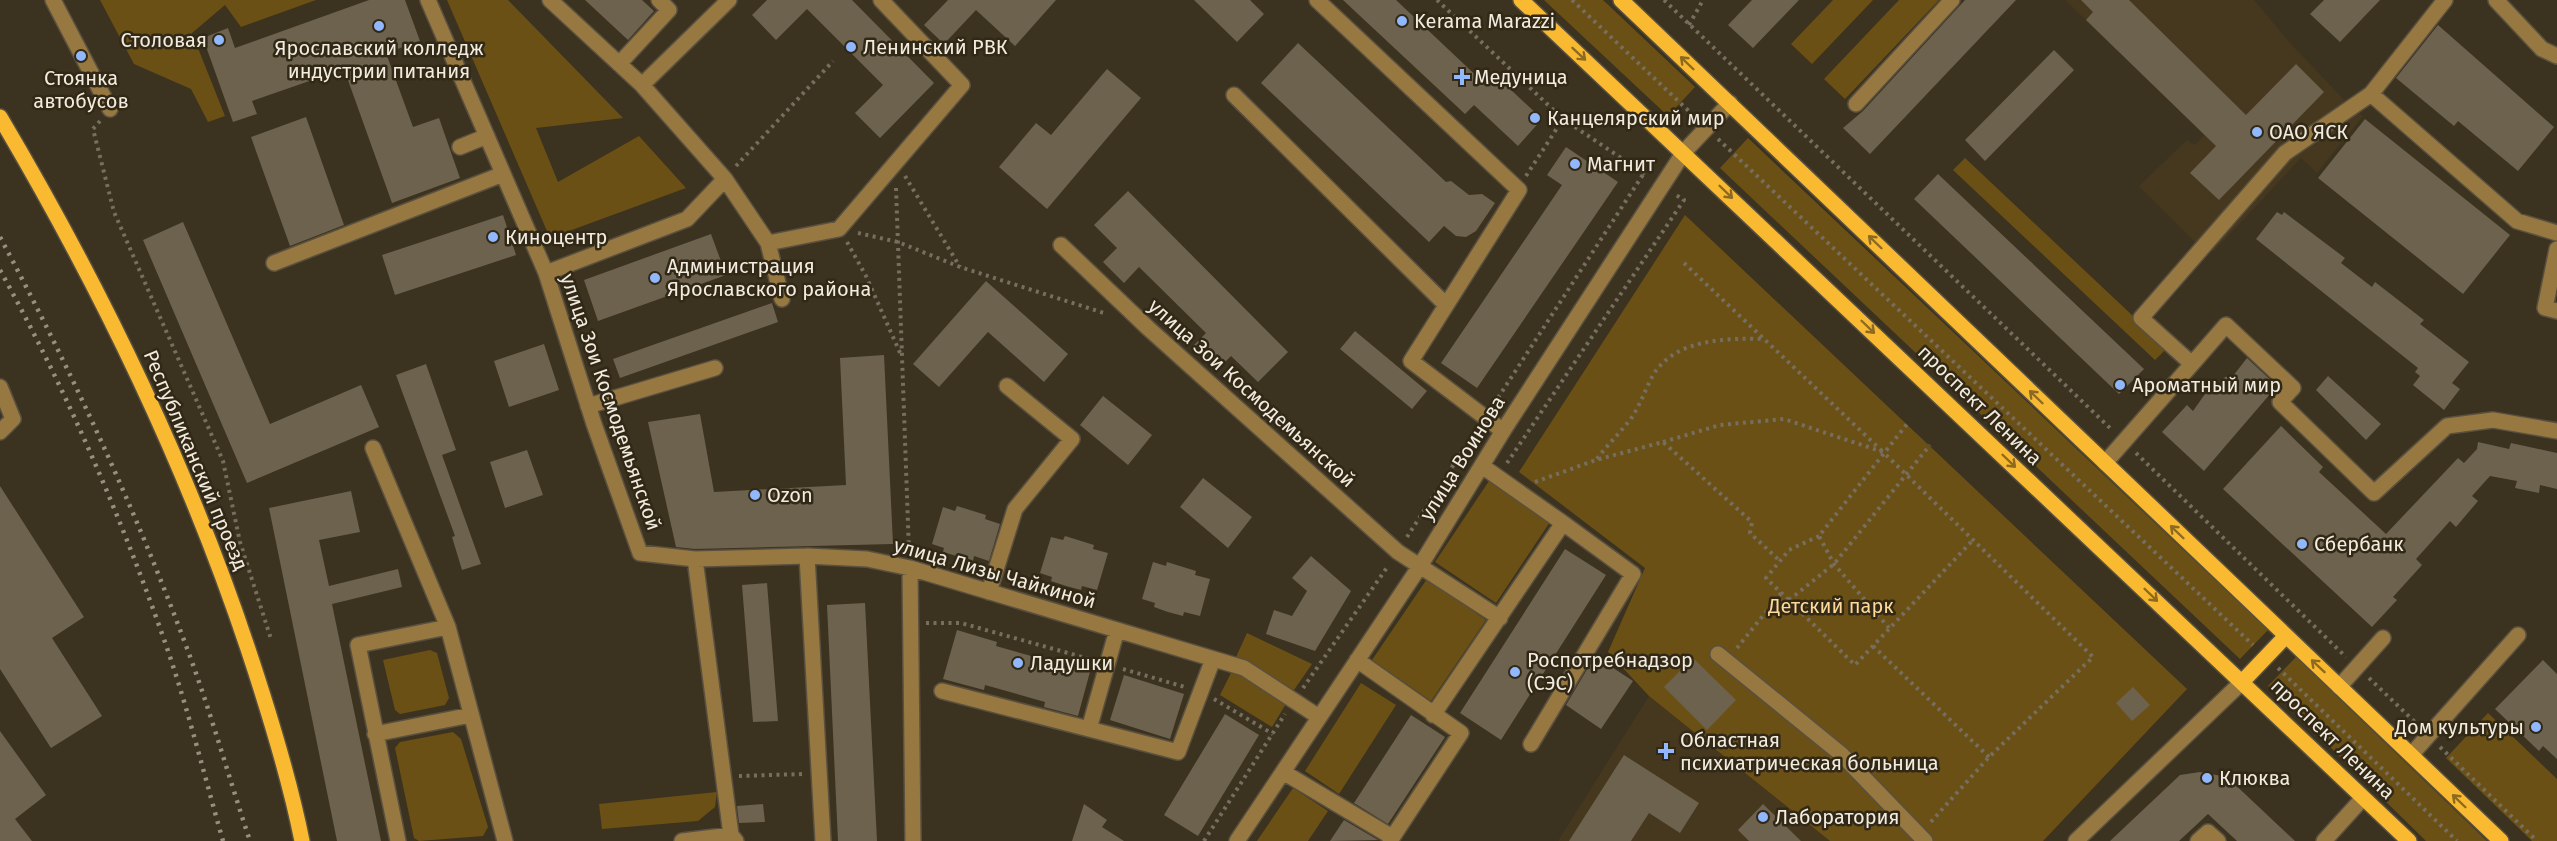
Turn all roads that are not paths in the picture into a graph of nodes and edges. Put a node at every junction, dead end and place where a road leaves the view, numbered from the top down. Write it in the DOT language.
graph roads {
  1 [pos="53,0"];
  2 [pos="428,0"];
  3 [pos="550,0"];
  4 [pos="659,0"];
  5 [pos="729,0"];
  6 [pos="881,0"];
  7 [pos="1317,0"];
  8 [pos="1521,0"];
  9 [pos="1621,0"];
  10 [pos="1952,0"];
  11 [pos="2445,0"];
  12 [pos="2496,0"];
  13 [pos="2557,57"];
  14 [pos="619,64"];
  15 [pos="642,85"];
  16 [pos="2371,94"];
  17 [pos="1234,95"];
  18 [pos="1730,103"];
  19 [pos="1856,104"];
  20 [pos="110,109"];
  21 [pos="0,117"];
  22 [pos="487,136"];
  23 [pos="460,147"];
  24 [pos="1684,152"];
  25 [pos="503,174"];
  26 [pos="725,179"];
  27 [pos="2557,233"];
  28 [pos="768,243"];
  29 [pos="1061,245"];
  30 [pos="2557,249"];
  31 [pos="274,263"];
  32 [pos="546,273"];
  33 [pos="782,299"];
  34 [pos="1446,305"];
  35 [pos="2557,312"];
  36 [pos="2192,364"];
  37 [pos="715,368"];
  38 [pos="1007,386"];
  39 [pos="0,387"];
  40 [pos="588,406"];
  41 [pos="1503,431"];
  42 [pos="2557,431"];
  43 [pos="0,432"];
  44 [pos="373,448"];
  45 [pos="2105,463"];
  46 [pos="1482,466"];
  47 [pos="1563,523"];
  48 [pos="640,554"];
  49 [pos="807,556"];
  50 [pos="695,559"];
  51 [pos="1420,566"];
  52 [pos="910,568"];
  53 [pos="989,592"];
  54 [pos="1500,618"];
  55 [pos="448,627"];
  56 [pos="1118,630"];
  57 [pos="2518,635"];
  58 [pos="2286,636"];
  59 [pos="2383,638"];
  60 [pos="1723,657"];
  61 [pos="1213,659"];
  62 [pos="1357,660"];
  63 [pos="2242,682"];
  64 [pos="2339,687"];
  65 [pos="942,691"];
  66 [pos="1433,715"];
  67 [pos="471,716"];
  68 [pos="1320,717"];
  69 [pos="1089,729"];
  70 [pos="375,734"];
  71 [pos="1531,744"];
  72 [pos="2411,755"];
  73 [pos="1283,772"];
  74 [pos="2363,798"];
  75 [pos="1922,837"];
  76 [pos="733,838"];
  77 [pos="1391,839"];
  78 [pos="302,841"];
  79 [pos="398,841"];
  80 [pos="505,841"];
  81 [pos="682,841"];
  82 [pos="823,841"];
  83 [pos="913,841"];
  84 [pos="1237,841"];
  85 [pos="2076,841"];
  86 [pos="2198,841"];
  87 [pos="2217,841"];
  88 [pos="2324,841"];
  89 [pos="2409,841"];
  90 [pos="2501,841"];
  1 -- 20 [label="street"];
  2 -- 22 [label="street, улица Зои Космодемьянской"];
  3 -- 14 [label="street"];
  4 -- 14 [label="street"];
  5 -- 15 [label="street"];
  6 -- 28 [label="street"];
  7 -- 34 [label="street"];
  8 -- 24 [label="main road, проспект Ленина, one-way"];
  18 -- 9 [label="main road, one-way"];
  10 -- 19 [label="street"];
  11 -- 16 [label="street"];
  12 -- 13 [label="street"];
  14 -- 15 [label="street"];
  15 -- 26 [label="street"];
  16 -- 27 [label="street"];
  16 -- 36 [label="street"];
  17 -- 34 [label="street"];
  18 -- 24 [label="street, улица Воинова"];
  45 -- 18 [label="main road, one-way"];
  21 -- 78 [label="main road, Республиканский проезд"];
  22 -- 23 [label="street"];
  22 -- 25 [label="street, улица Зои Космодемьянской"];
  24 -- 41 [label="street, улица Воинова"];
  24 -- 63 [label="main road, проспект Ленина, one-way"];
  25 -- 31 [label="street"];
  25 -- 32 [label="street, улица Зои Космодемьянской"];
  26 -- 28 [label="street"];
  26 -- 32 [label="street"];
  28 -- 33 [label="street"];
  29 -- 51 [label="street, улица Зои Космодемьянской"];
  30 -- 35 [label="street"];
  32 -- 40 [label="street, улица Зои Космодемьянской"];
  34 -- 41 [label="street"];
  36 -- 42 [label="street"];
  36 -- 45 [label="street"];
  37 -- 40 [label="street"];
  38 -- 53 [label="street"];
  39 -- 43 [label="street"];
  40 -- 48 [label="street, улица Зои Космодемьянской"];
  41 -- 46 [label="street, улица Воинова"];
  44 -- 55 [label="street"];
  58 -- 45 [label="main road, one-way"];
  46 -- 47 [label="street"];
  46 -- 51 [label="street, улица Воинова"];
  47 -- 54 [label="street"];
  47 -- 71 [label="street"];
  48 -- 50 [label="street, улица Лизы Чайкиной"];
  49 -- 50 [label="street, улица Лизы Чайкиной"];
  49 -- 52 [label="street, улица Лизы Чайкиной"];
  49 -- 82 [label="street"];
  50 -- 76 [label="street"];
  51 -- 54 [label="street, улица Зои Космодемьянской"];
  51 -- 62 [label="street, улица Воинова"];
  52 -- 53 [label="street, улица Лизы Чайкиной"];
  52 -- 83 [label="street"];
  53 -- 56 [label="street, улица Лизы Чайкиной"];
  54 -- 66 [label="street"];
  55 -- 67 [label="street"];
  55 -- 70 [label="street"];
  56 -- 61 [label="street, улица Лизы Чайкиной"];
  56 -- 69 [label="street"];
  57 -- 72 [label="street"];
  58 -- 63 [label="main road"];
  64 -- 58 [label="main road, one-way"];
  59 -- 64 [label="street"];
  60 -- 75 [label="street"];
  61 -- 68 [label="street, улица Лизы Чайкиной"];
  61 -- 69 [label="street"];
  62 -- 66 [label="street"];
  62 -- 68 [label="street, улица Воинова"];
  63 -- 74 [label="main road, проспект Ленина"];
  63 -- 85 [label="street"];
  64 -- 72 [label="main road"];
  65 -- 69 [label="street"];
  66 -- 77 [label="street"];
  67 -- 70 [label="street"];
  67 -- 80 [label="street"];
  68 -- 73 [label="street, улица Воинова"];
  70 -- 79 [label="street"];
  90 -- 72 [label="main road, one-way"];
  73 -- 77 [label="street"];
  73 -- 84 [label="street, улица Воинова"];
  74 -- 88 [label="street"];
  74 -- 89 [label="main road, проспект Ленина"];
  76 -- 81 [label="street"];
  86 -- 87 [label="street"];
}
